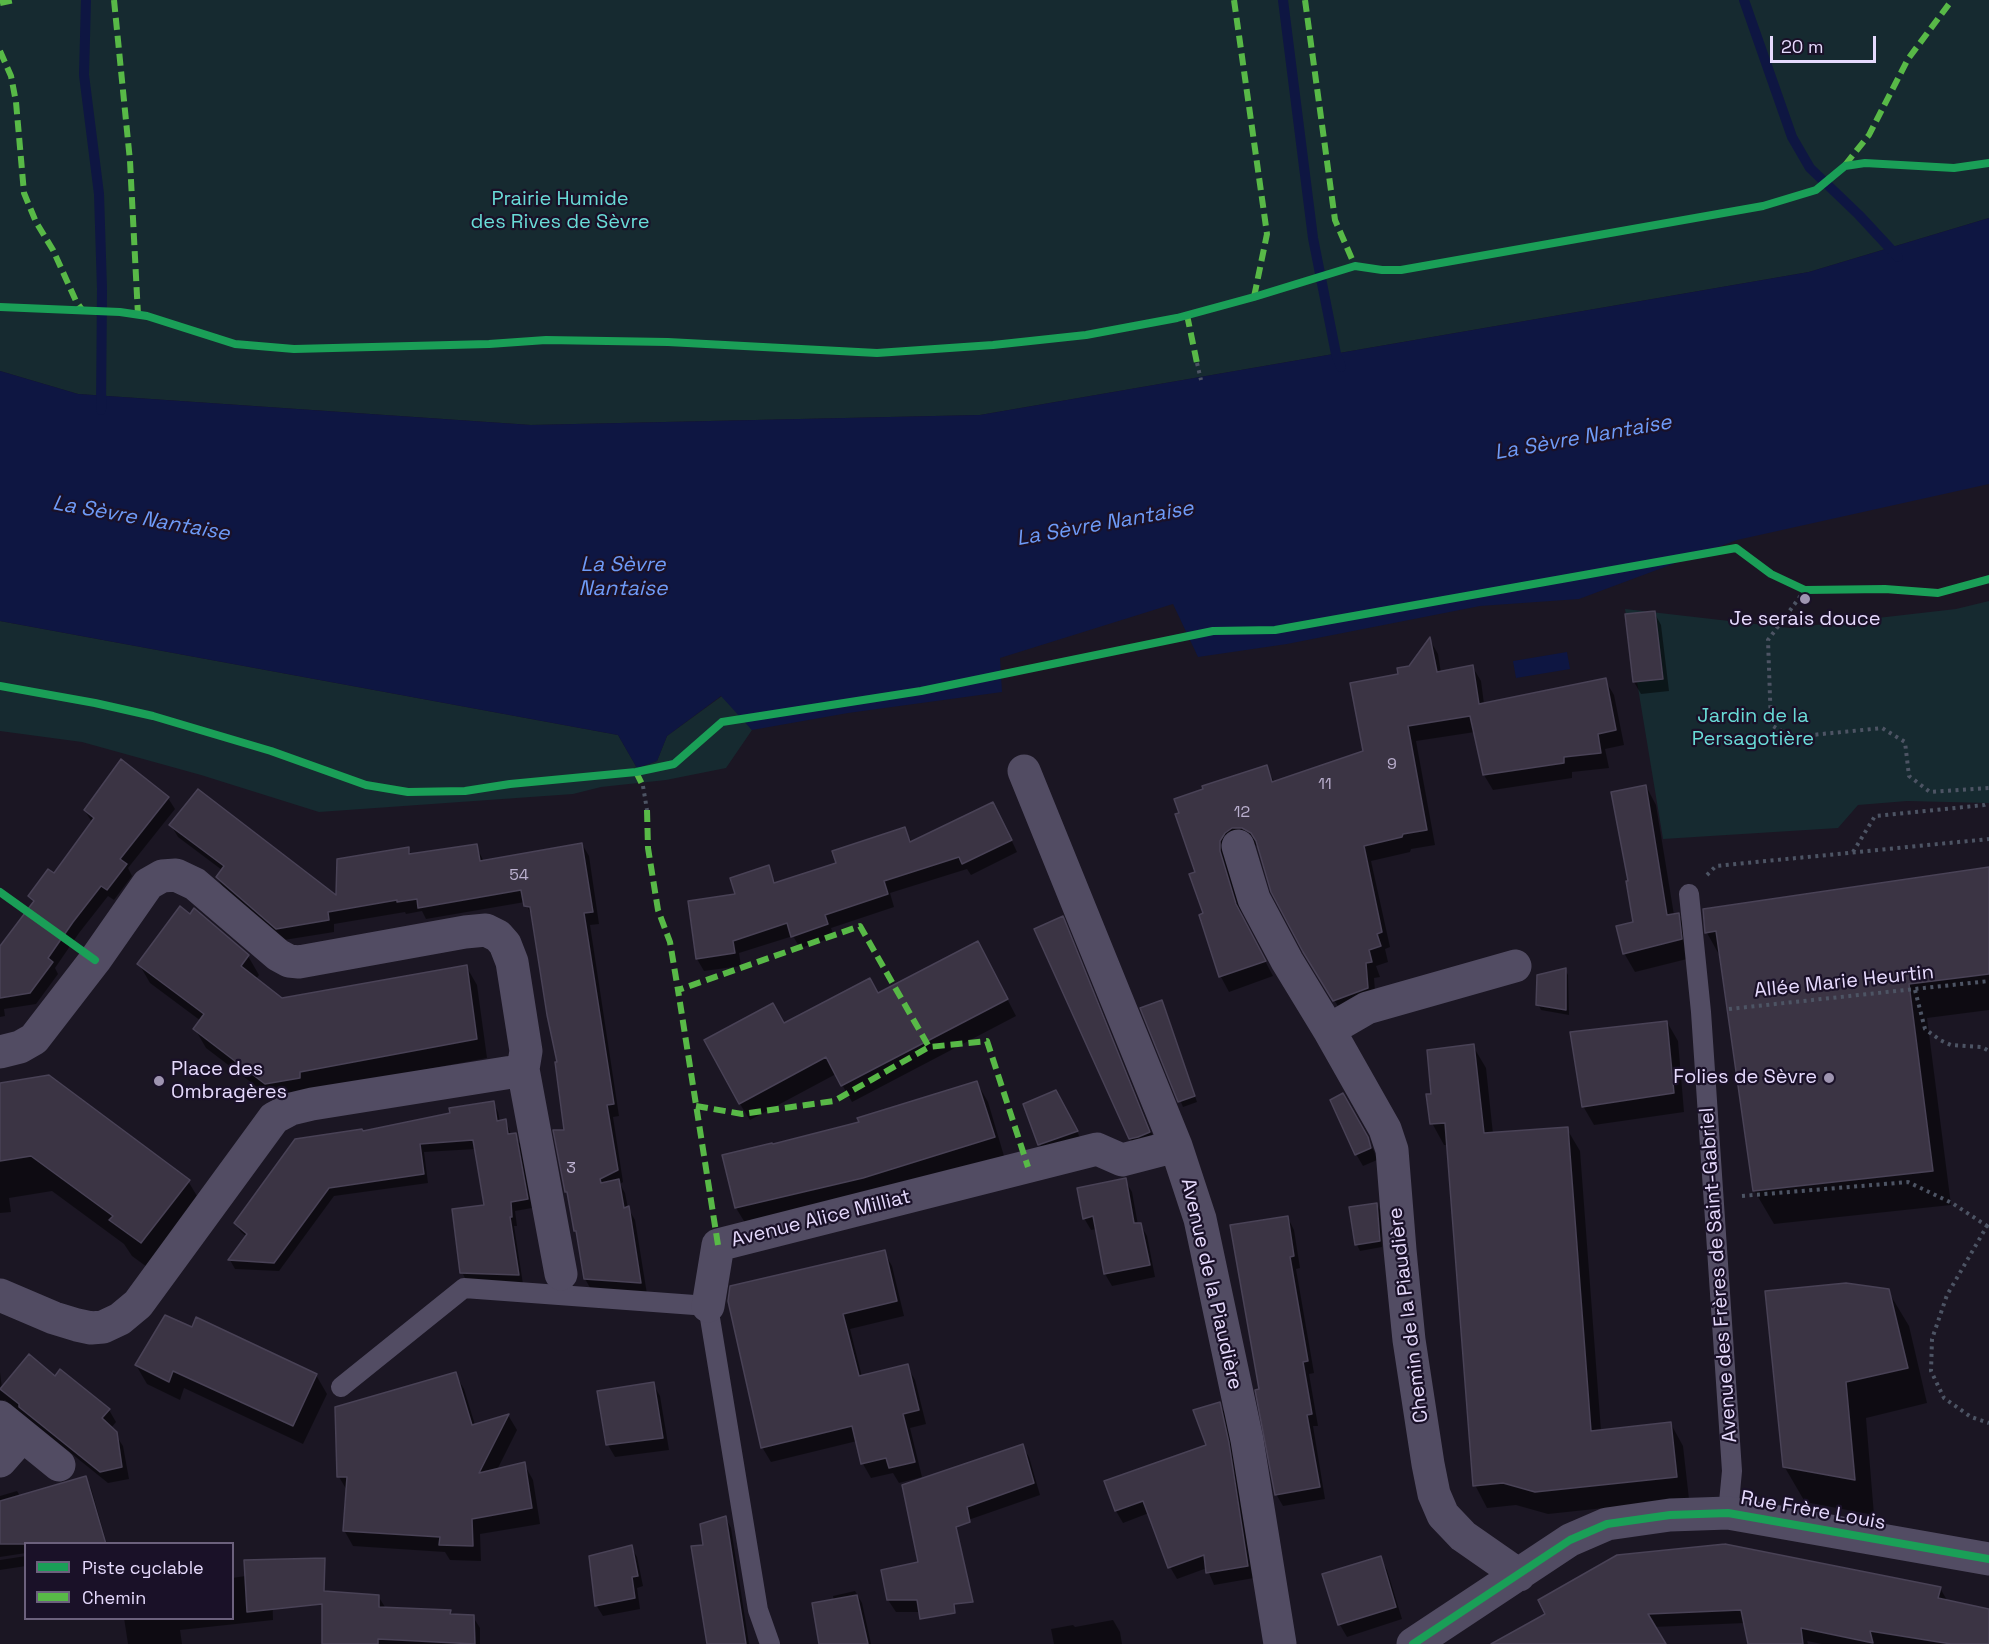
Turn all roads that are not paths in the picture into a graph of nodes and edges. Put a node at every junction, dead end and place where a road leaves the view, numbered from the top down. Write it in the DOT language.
graph roads {
  1 [pos="1023,771"];
  2 [pos="1238,846"];
  3 [pos="1689,894"];
  4 [pos="1515,966"];
  5 [pos="1329,1030"];
  6 [pos="0,1052"];
  7 [pos="523,1069"];
  8 [pos="1176,1146"];
  9 [pos="561,1274"];
  10 [pos="0,1295"];
  11 [pos="708,1306"];
  12 [pos="341,1388"];
  13 [pos="11,1427"];
  14 [pos="0,1461"];
  15 [pos="59,1465"];
  16 [pos="1728,1513"];
  17 [pos="1989,1559"];
  18 [pos="1519,1575"];
  19 [pos="770,1644"];
  20 [pos="1280,1644"];
  21 [pos="1413,1644"];
  1 -- 8 [label="street, Avenue de la Piaudière"];
  2 -- 5 [label="street, Chemin de la Piaudière"];
  3 -- 16 [label="lane, Avenue des Frères de Saint-Gabriel"];
  4 -- 5 [label="street"];
  5 -- 18 [label="street, Chemin de la Piaudière"];
  6 -- 7 [label="street"];
  7 -- 9 [label="street"];
  7 -- 10 [label="street"];
  8 -- 11 [label="street, Avenue Alice Milliat"];
  8 -- 20 [label="street, Avenue de la Piaudière"];
  11 -- 12 [label="lane"];
  11 -- 19 [label="lane, Avenue Alice Milliat"];
  13 -- 14 [label="street"];
  13 -- 15 [label="street"];
  16 -- 17 [label="street, Rue Frère Louis"];
  16 -- 18 [label="street, Rue Frère Louis"];
  18 -- 21 [label="street, Rue Frère Louis"];
}
